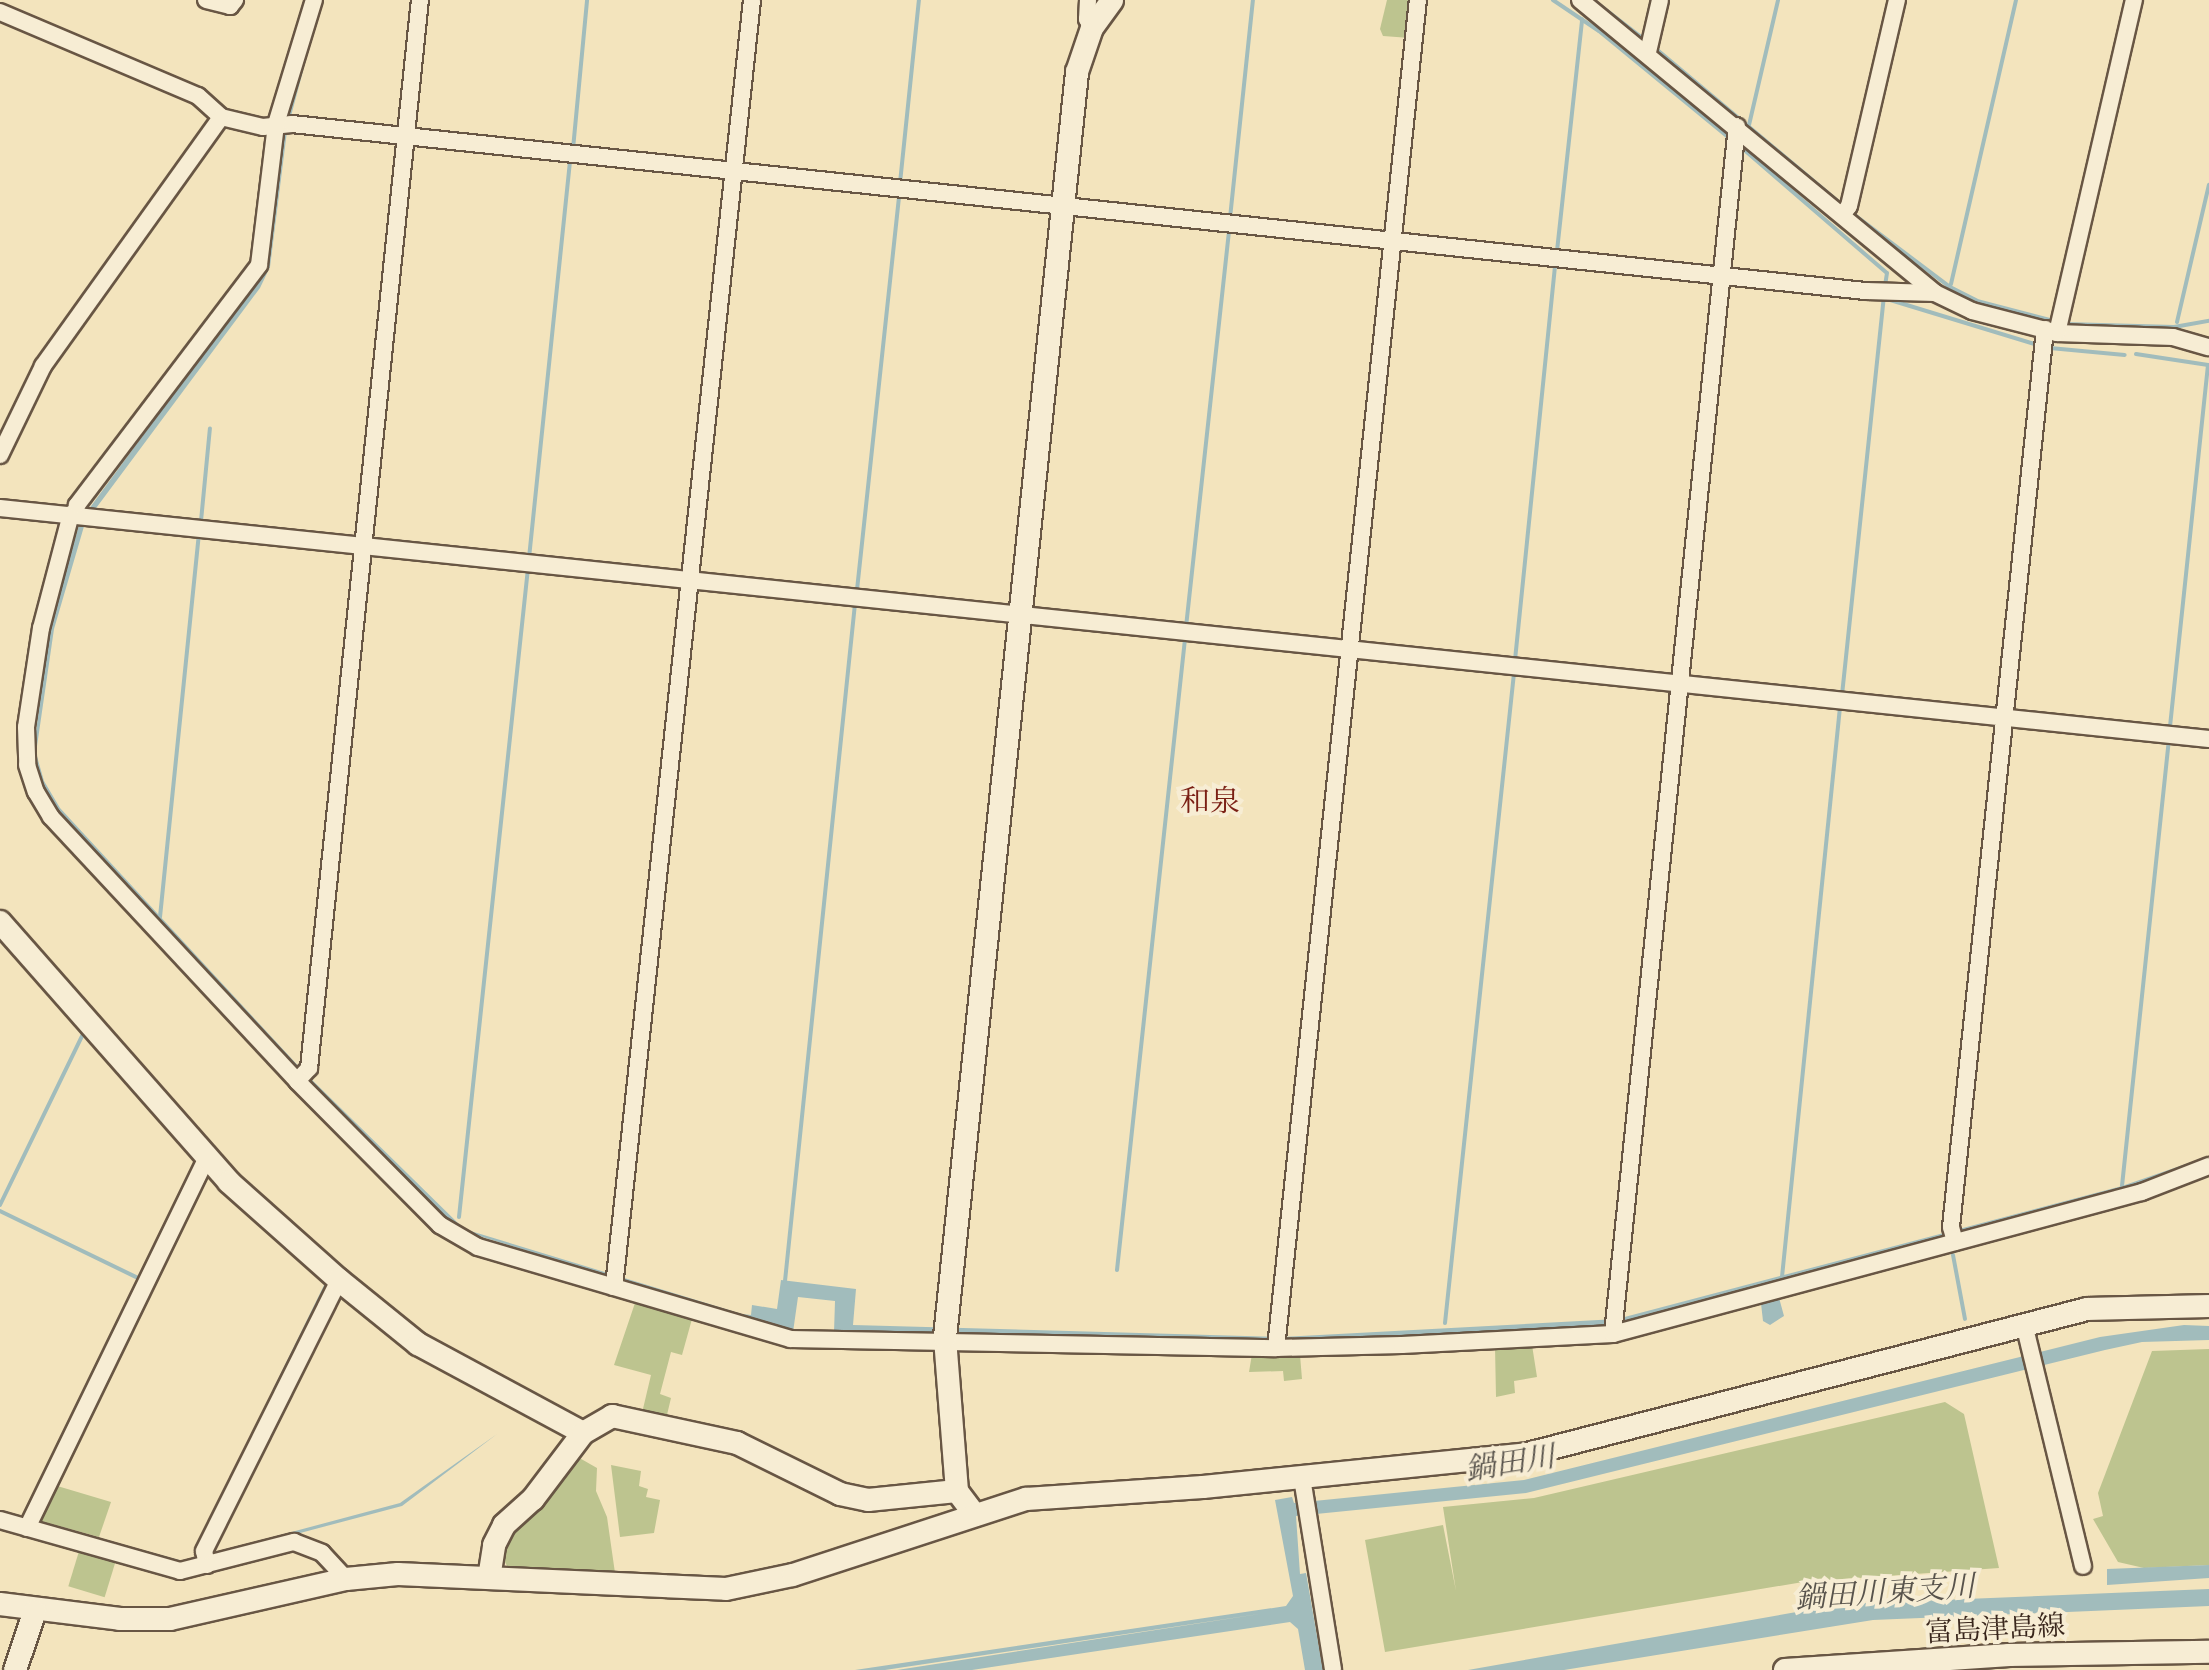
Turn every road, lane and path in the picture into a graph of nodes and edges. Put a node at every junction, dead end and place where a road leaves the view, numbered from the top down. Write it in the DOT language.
graph roads {
  1 [pos="206,0"];
  2 [pos="235,0"];
  3 [pos="314,0"];
  4 [pos="420,0"];
  5 [pos="752,0"];
  6 [pos="1088,0"];
  7 [pos="1112,0"];
  8 [pos="1418,0"];
  9 [pos="1580,0"];
  10 [pos="1660,0"];
  11 [pos="1897,0"];
  12 [pos="2134,0"];
  13 [pos="0,12"];
  14 [pos="1092,28"];
  15 [pos="1648,52"];
  16 [pos="221,117"];
  17 [pos="283,124"];
  18 [pos="1737,126"];
  19 [pos="406,136"];
  20 [pos="734,171"];
  21 [pos="1064,206"];
  22 [pos="1842,215"];
  23 [pos="1393,240"];
  24 [pos="1721,274"];
  25 [pos="1935,293"];
  26 [pos="2051,331"];
  27 [pos="2209,347"];
  28 [pos="0,455"];
  29 [pos="0,508"];
  30 [pos="79,515"];
  31 [pos="364,545"];
  32 [pos="691,580"];
  33 [pos="1020,616"];
  34 [pos="1351,650"];
  35 [pos="1679,684"];
  36 [pos="2005,718"];
  37 [pos="2209,739"];
  38 [pos="0,922"];
  39 [pos="302,1075"];
  40 [pos="207,1158"];
  41 [pos="2209,1166"];
  42 [pos="1954,1235"];
  43 [pos="339,1280"];
  44 [pos="616,1282"];
  45 [pos="2209,1306"];
  46 [pos="2024,1324"];
  47 [pos="1612,1326"];
  48 [pos="945,1335"];
  49 [pos="1277,1342"];
  50 [pos="583,1433"];
  51 [pos="1303,1486"];
  52 [pos="957,1491"];
  53 [pos="975,1515"];
  54 [pos="0,1520"];
  55 [pos="30,1523"];
  56 [pos="206,1559"];
  57 [pos="2083,1566"];
  58 [pos="489,1578"];
  59 [pos="346,1579"];
  60 [pos="0,1604"];
  61 [pos="35,1611"];
  62 [pos="2209,1652"];
  63 [pos="1819,1668"];
  64 [pos="15,1670"];
  65 [pos="1333,1670"];
  66 [pos="1785,1670"];
  1 -- 2 [label="street"];
  3 -- 17 [label="street"];
  4 -- 19 [label="street"];
  5 -- 20 [label="street"];
  6 -- 14 [label="street"];
  7 -- 14 [label="street"];
  8 -- 23 [label="street"];
  9 -- 15 [label="street"];
  10 -- 15 [label="street"];
  11 -- 22 [label="street"];
  12 -- 26 [label="street"];
  13 -- 16 [label="street"];
  14 -- 21 [label="street"];
  15 -- 18 [label="street"];
  16 -- 17 [label="street"];
  16 -- 28 [label="street"];
  17 -- 19 [label="street"];
  17 -- 30 [label="street"];
  18 -- 22 [label="street"];
  18 -- 24 [label="street"];
  19 -- 20 [label="street"];
  19 -- 31 [label="street"];
  20 -- 21 [label="street"];
  20 -- 32 [label="street"];
  21 -- 23 [label="street"];
  21 -- 33 [label="street"];
  22 -- 25 [label="street"];
  23 -- 24 [label="street"];
  23 -- 34 [label="street"];
  24 -- 25 [label="street"];
  24 -- 35 [label="street"];
  25 -- 26 [label="street"];
  26 -- 27 [label="street"];
  26 -- 36 [label="street"];
  29 -- 30 [label="street"];
  30 -- 31 [label="street"];
  30 -- 39 [label="street"];
  31 -- 32 [label="street"];
  31 -- 39 [label="street"];
  32 -- 33 [label="street"];
  32 -- 44 [label="street"];
  33 -- 34 [label="street"];
  33 -- 48 [label="street"];
  34 -- 35 [label="street"];
  34 -- 49 [label="street"];
  35 -- 36 [label="street"];
  35 -- 47 [label="street"];
  36 -- 37 [label="street"];
  36 -- 42 [label="street"];
  38 -- 40 [label="street"];
  39 -- 44 [label="street"];
  40 -- 43 [label="street"];
  40 -- 55 [label="street"];
  41 -- 42 [label="street"];
  42 -- 47 [label="street"];
  43 -- 50 [label="street"];
  43 -- 56 [label="street"];
  44 -- 48 [label="street"];
  45 -- 46 [label="street"];
  46 -- 51 [label="street"];
  46 -- 57 [label="street"];
  47 -- 49 [label="street"];
  48 -- 49 [label="street"];
  48 -- 52 [label="street"];
  50 -- 52 [label="street"];
  50 -- 58 [label="street"];
  51 -- 53 [label="street"];
  51 -- 65 [label="street"];
  52 -- 53 [label="street"];
  53 -- 58 [label="street"];
  54 -- 55 [label="street"];
  55 -- 56 [label="street"];
  56 -- 59 [label="street"];
  58 -- 59 [label="street"];
  59 -- 61 [label="street"];
  60 -- 61 [label="street"];
  61 -- 64 [label="street"];
  62 -- 63 [label="street, 富島津島線"];
  63 -- 66 [label="street, 富島津島線"];
}
